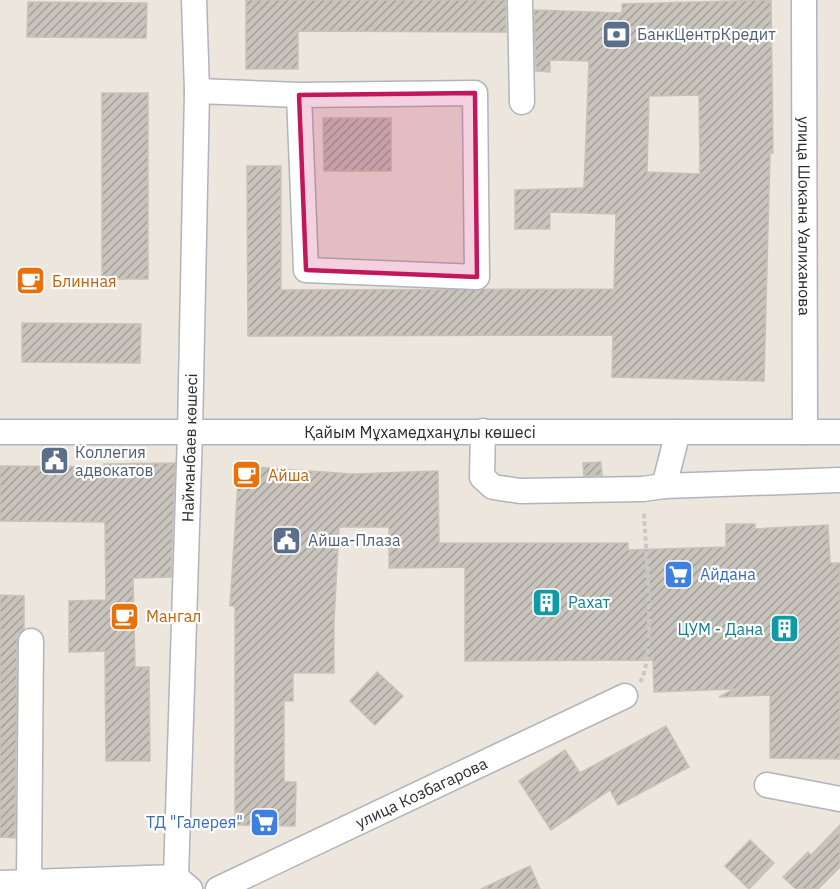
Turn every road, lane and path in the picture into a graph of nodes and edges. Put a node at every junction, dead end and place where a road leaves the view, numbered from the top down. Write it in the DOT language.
graph roads {
  1 [pos="194,0"];
  2 [pos="520,0"];
  3 [pos="804,0"];
  4 [pos="197,91"];
  5 [pos="299,95"];
  6 [pos="522,102"];
  7 [pos="483,431"];
  8 [pos="0,432"];
  9 [pos="190,432"];
  10 [pos="678,432"];
  11 [pos="805,432"];
  12 [pos="840,432"];
  13 [pos="840,480"];
  14 [pos="654,488"];
  15 [pos="31,641"];
  16 [pos="625,696"];
  17 [pos="767,785"];
  18 [pos="840,799"];
  19 [pos="29,882"];
  20 [pos="0,883"];
  21 [pos="183,883"];
  22 [pos="218,889"];
  1 -- 4 [label="street, Найманбаев көшесі"];
  2 -- 6 [label="street"];
  3 -- 11 [label="street, улица Шокана Уалиханова"];
  4 -- 5 [label="street"];
  4 -- 9 [label="street, Найманбаев көшесі"];
  5 -- 5 [label="street"];
  7 -- 9 [label="street, Қайым Мұхамедханұлы көшесі"];
  7 -- 10 [label="street, Қайым Мұхамедханұлы көшесі"];
  7 -- 14 [label="street"];
  8 -- 9 [label="street, Қайым Мұхамедханұлы көшесі"];
  9 -- 21 [label="street, Найманбаев көшесі"];
  10 -- 11 [label="street, Қайым Мұхамедханұлы көшесі"];
  10 -- 14 [label="street"];
  11 -- 12 [label="street, Қайым Мұхамедханұлы көшесі"];
  13 -- 14 [label="street"];
  14 -- 16 [label="path"];
  15 -- 19 [label="street"];
  16 -- 22 [label="street, улица Козбагарова"];
  17 -- 18 [label="street"];
  19 -- 20 [label="street"];
  19 -- 21 [label="street"];
}
